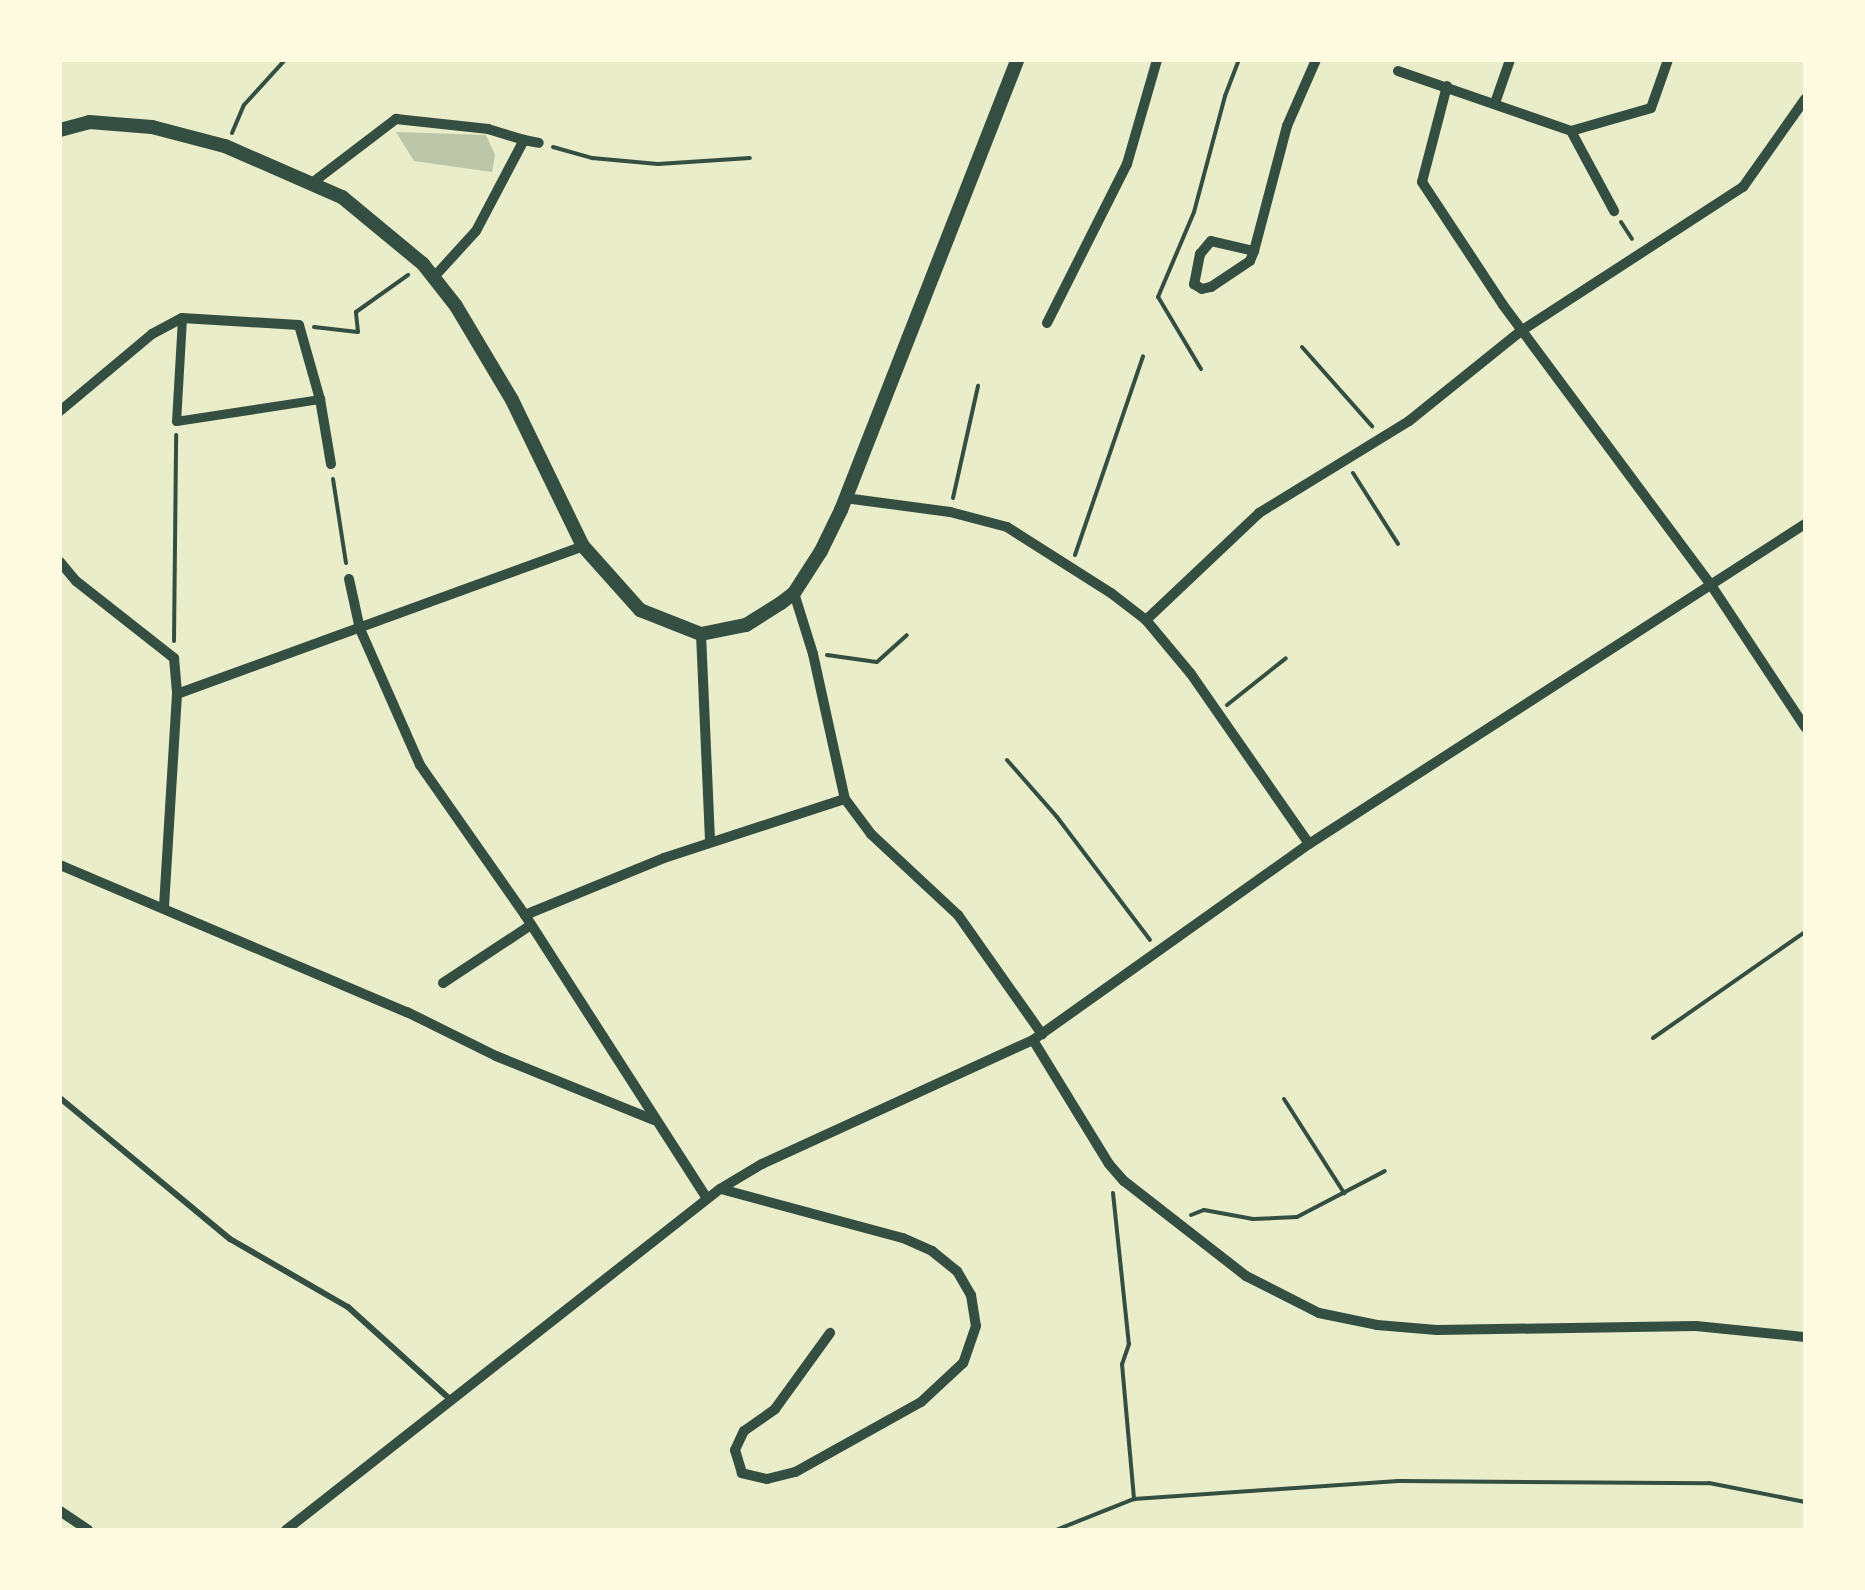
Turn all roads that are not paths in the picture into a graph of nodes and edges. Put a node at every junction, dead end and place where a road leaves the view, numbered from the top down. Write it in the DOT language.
graph roads {
  1 [pos="1016,60"];
  2 [pos="1157,60"];
  3 [pos="1316,60"];
  4 [pos="1510,60"];
  5 [pos="1668,60"];
  6 [pos="1398,71"];
  7 [pos="1447,86"];
  8 [pos="1805,98"];
  9 [pos="1495,103"];
  10 [pos="60,130"];
  11 [pos="1570,130"];
  12 [pos="524,140"];
  13 [pos="539,143"];
  14 [pos="312,183"];
  15 [pos="1614,211"];
  16 [pos="1254,251"];
  17 [pos="434,277"];
  18 [pos="182,318"];
  19 [pos="1048,323"];
  20 [pos="1521,330"];
  21 [pos="320,399"];
  22 [pos="60,411"];
  23 [pos="331,464"];
  24 [pos="845,498"];
  25 [pos="1805,524"];
  26 [pos="583,546"];
  27 [pos="60,562"];
  28 [pos="349,579"];
  29 [pos="1712,588"];
  30 [pos="794,594"];
  31 [pos="1146,620"];
  32 [pos="360,629"];
  33 [pos="701,634"];
  34 [pos="177,694"];
  35 [pos="1805,727"];
  36 [pos="845,799"];
  37 [pos="710,841"];
  38 [pos="1309,844"];
  39 [pos="60,865"];
  40 [pos="164,908"];
  41 [pos="528,920"];
  42 [pos="443,983"];
  43 [pos="1037,1037"];
  44 [pos="60,1098"];
  45 [pos="655,1120"];
  46 [pos="720,1189"];
  47 [pos="707,1198"];
  48 [pos="830,1332"];
  49 [pos="1805,1337"];
  50 [pos="452,1401"];
  51 [pos="60,1510"];
  52 [pos="88,1530"];
  53 [pos="286,1530"];
  1 -- 24 [label="street"];
  2 -- 19 [label="street"];
  3 -- 16 [label="street"];
  4 -- 9 [label="street"];
  5 -- 11 [label="street"];
  6 -- 7 [label="street"];
  7 -- 9 [label="street"];
  7 -- 20 [label="street"];
  8 -- 20 [label="street"];
  9 -- 11 [label="street"];
  10 -- 14 [label="street"];
  11 -- 15 [label="street"];
  12 -- 13 [label="street"];
  12 -- 14 [label="street"];
  12 -- 17 [label="street"];
  14 -- 17 [label="street"];
  16 -- 16 [label="street"];
  17 -- 26 [label="street"];
  18 -- 21 [label="street"];
  18 -- 21 [label="street"];
  18 -- 22 [label="street"];
  20 -- 29 [label="street"];
  20 -- 31 [label="street"];
  21 -- 23 [label="street"];
  24 -- 30 [label="street"];
  24 -- 31 [label="street"];
  25 -- 29 [label="street"];
  26 -- 32 [label="street"];
  26 -- 33 [label="street"];
  27 -- 34 [label="street"];
  28 -- 32 [label="street"];
  29 -- 35 [label="street"];
  29 -- 38 [label="street"];
  30 -- 33 [label="street"];
  30 -- 36 [label="street"];
  31 -- 38 [label="street"];
  32 -- 34 [label="street"];
  32 -- 41 [label="street"];
  33 -- 37 [label="street"];
  34 -- 40 [label="street"];
  36 -- 37 [label="street"];
  36 -- 43 [label="street"];
  37 -- 41 [label="street"];
  38 -- 43 [label="street"];
  39 -- 40 [label="street"];
  40 -- 45 [label="street"];
  41 -- 42 [label="street"];
  41 -- 45 [label="street"];
  43 -- 46 [label="street"];
  43 -- 49 [label="street"];
  44 -- 50 [label="lane"];
  45 -- 47 [label="street"];
  46 -- 47 [label="street"];
  46 -- 48 [label="street"];
  47 -- 50 [label="street"];
  50 -- 53 [label="street"];
  51 -- 52 [label="street"];
}
